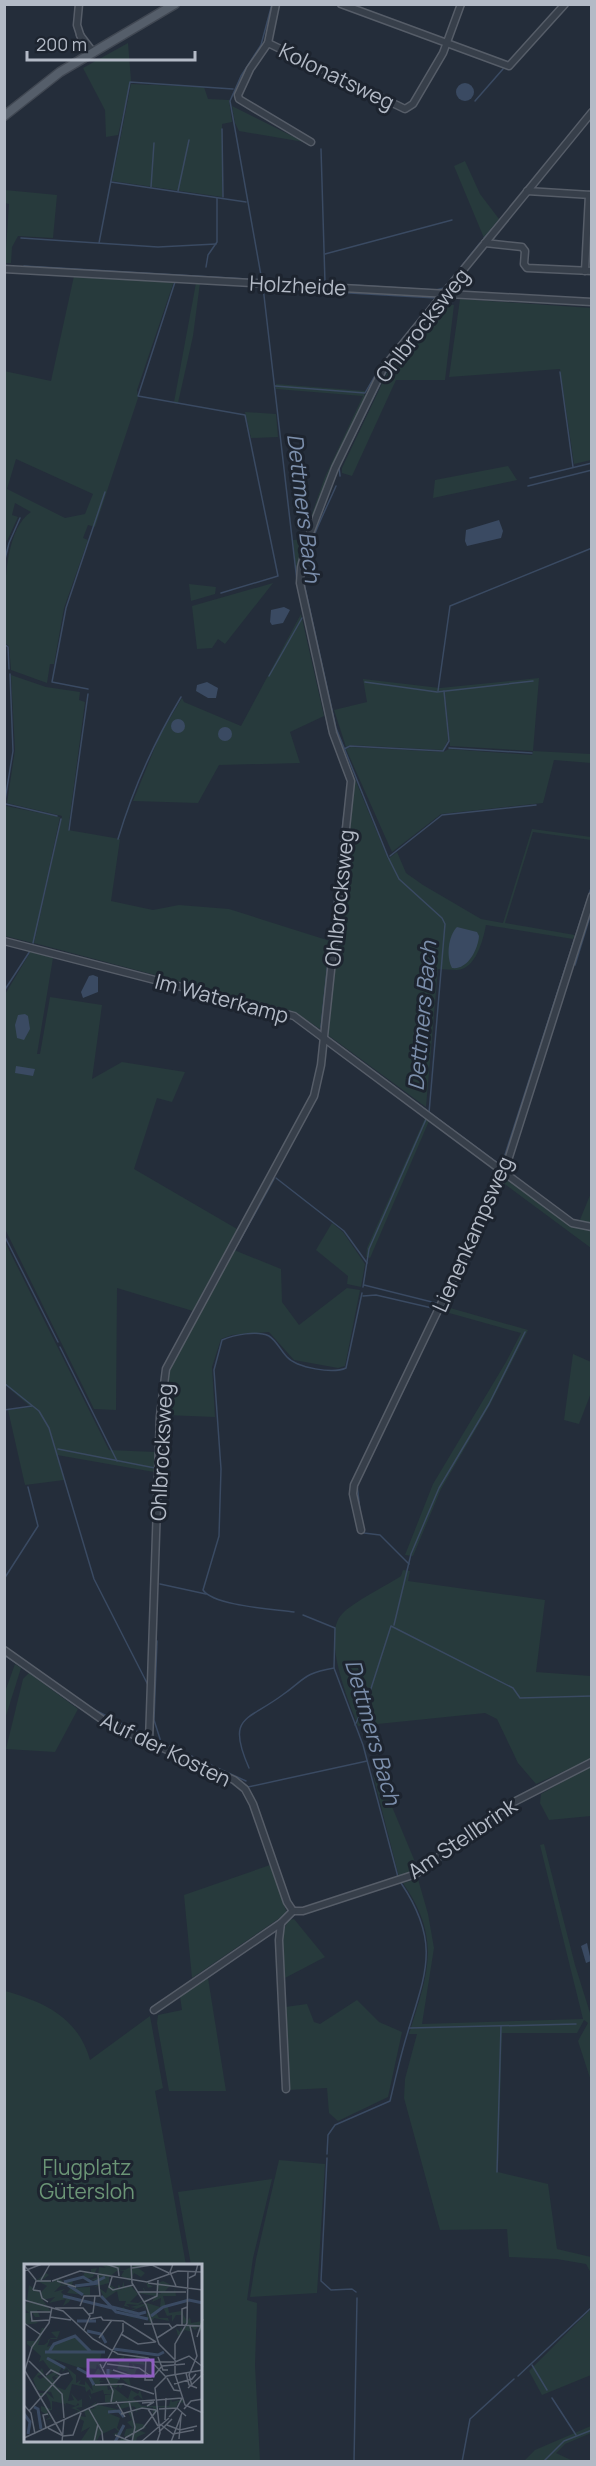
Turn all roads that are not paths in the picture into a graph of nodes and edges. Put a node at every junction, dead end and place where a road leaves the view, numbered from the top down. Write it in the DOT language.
graph roads {
  1 [pos="80,4"];
  2 [pos="175,4"];
  3 [pos="276,4"];
  4 [pos="462,4"];
  5 [pos="565,4"];
  6 [pos="346,6"];
  7 [pos="268,43"];
  8 [pos="447,44"];
  9 [pos="90,54"];
  10 [pos="591,112"];
  11 [pos="4,116"];
  12 [pos="311,142"];
  13 [pos="527,191"];
  14 [pos="590,195"];
  15 [pos="485,243"];
  16 [pos="4,269"];
  17 [pos="588,271"];
  18 [pos="444,294"];
  19 [pos="591,302"];
  20 [pos="591,896"];
  21 [pos="4,941"];
  22 [pos="324,1038"];
  23 [pos="504,1173"];
  24 [pos="591,1227"];
  25 [pos="361,1530"];
  26 [pos="4,1650"];
  27 [pos="149,1742"];
  28 [pos="591,1762"];
  29 [pos="293,1911"];
  30 [pos="281,1923"];
  31 [pos="154,2010"];
  32 [pos="286,2089"];
  1 -- 9 [label="street"];
  2 -- 9 [label="main road"];
  3 -- 7 [label="street"];
  4 -- 8 [label="street"];
  5 -- 8 [label="street"];
  6 -- 8 [label="street"];
  7 -- 8 [label="street, Kolonatsweg"];
  7 -- 12 [label="street"];
  9 -- 11 [label="main road"];
  10 -- 13 [label="street, Ohlbrocksweg"];
  13 -- 14 [label="street"];
  13 -- 15 [label="street, Ohlbrocksweg"];
  14 -- 17 [label="street"];
  15 -- 17 [label="street"];
  15 -- 18 [label="street, Ohlbrocksweg"];
  16 -- 18 [label="street, Holzheide"];
  18 -- 19 [label="street, Holzheide"];
  18 -- 22 [label="street, Ohlbrocksweg"];
  20 -- 23 [label="street, Lienenkampsweg"];
  21 -- 22 [label="street, Im Waterkamp"];
  22 -- 23 [label="street, Im Waterkamp"];
  22 -- 27 [label="street, Ohlbrocksweg"];
  23 -- 24 [label="street, Im Waterkamp"];
  23 -- 25 [label="street, Lienenkampsweg"];
  26 -- 27 [label="street, Auf der Kosten"];
  27 -- 29 [label="street, Auf der Kosten"];
  28 -- 29 [label="street, Am Stellbrink"];
  29 -- 30 [label="street"];
  30 -- 31 [label="street"];
  30 -- 32 [label="street"];
}
